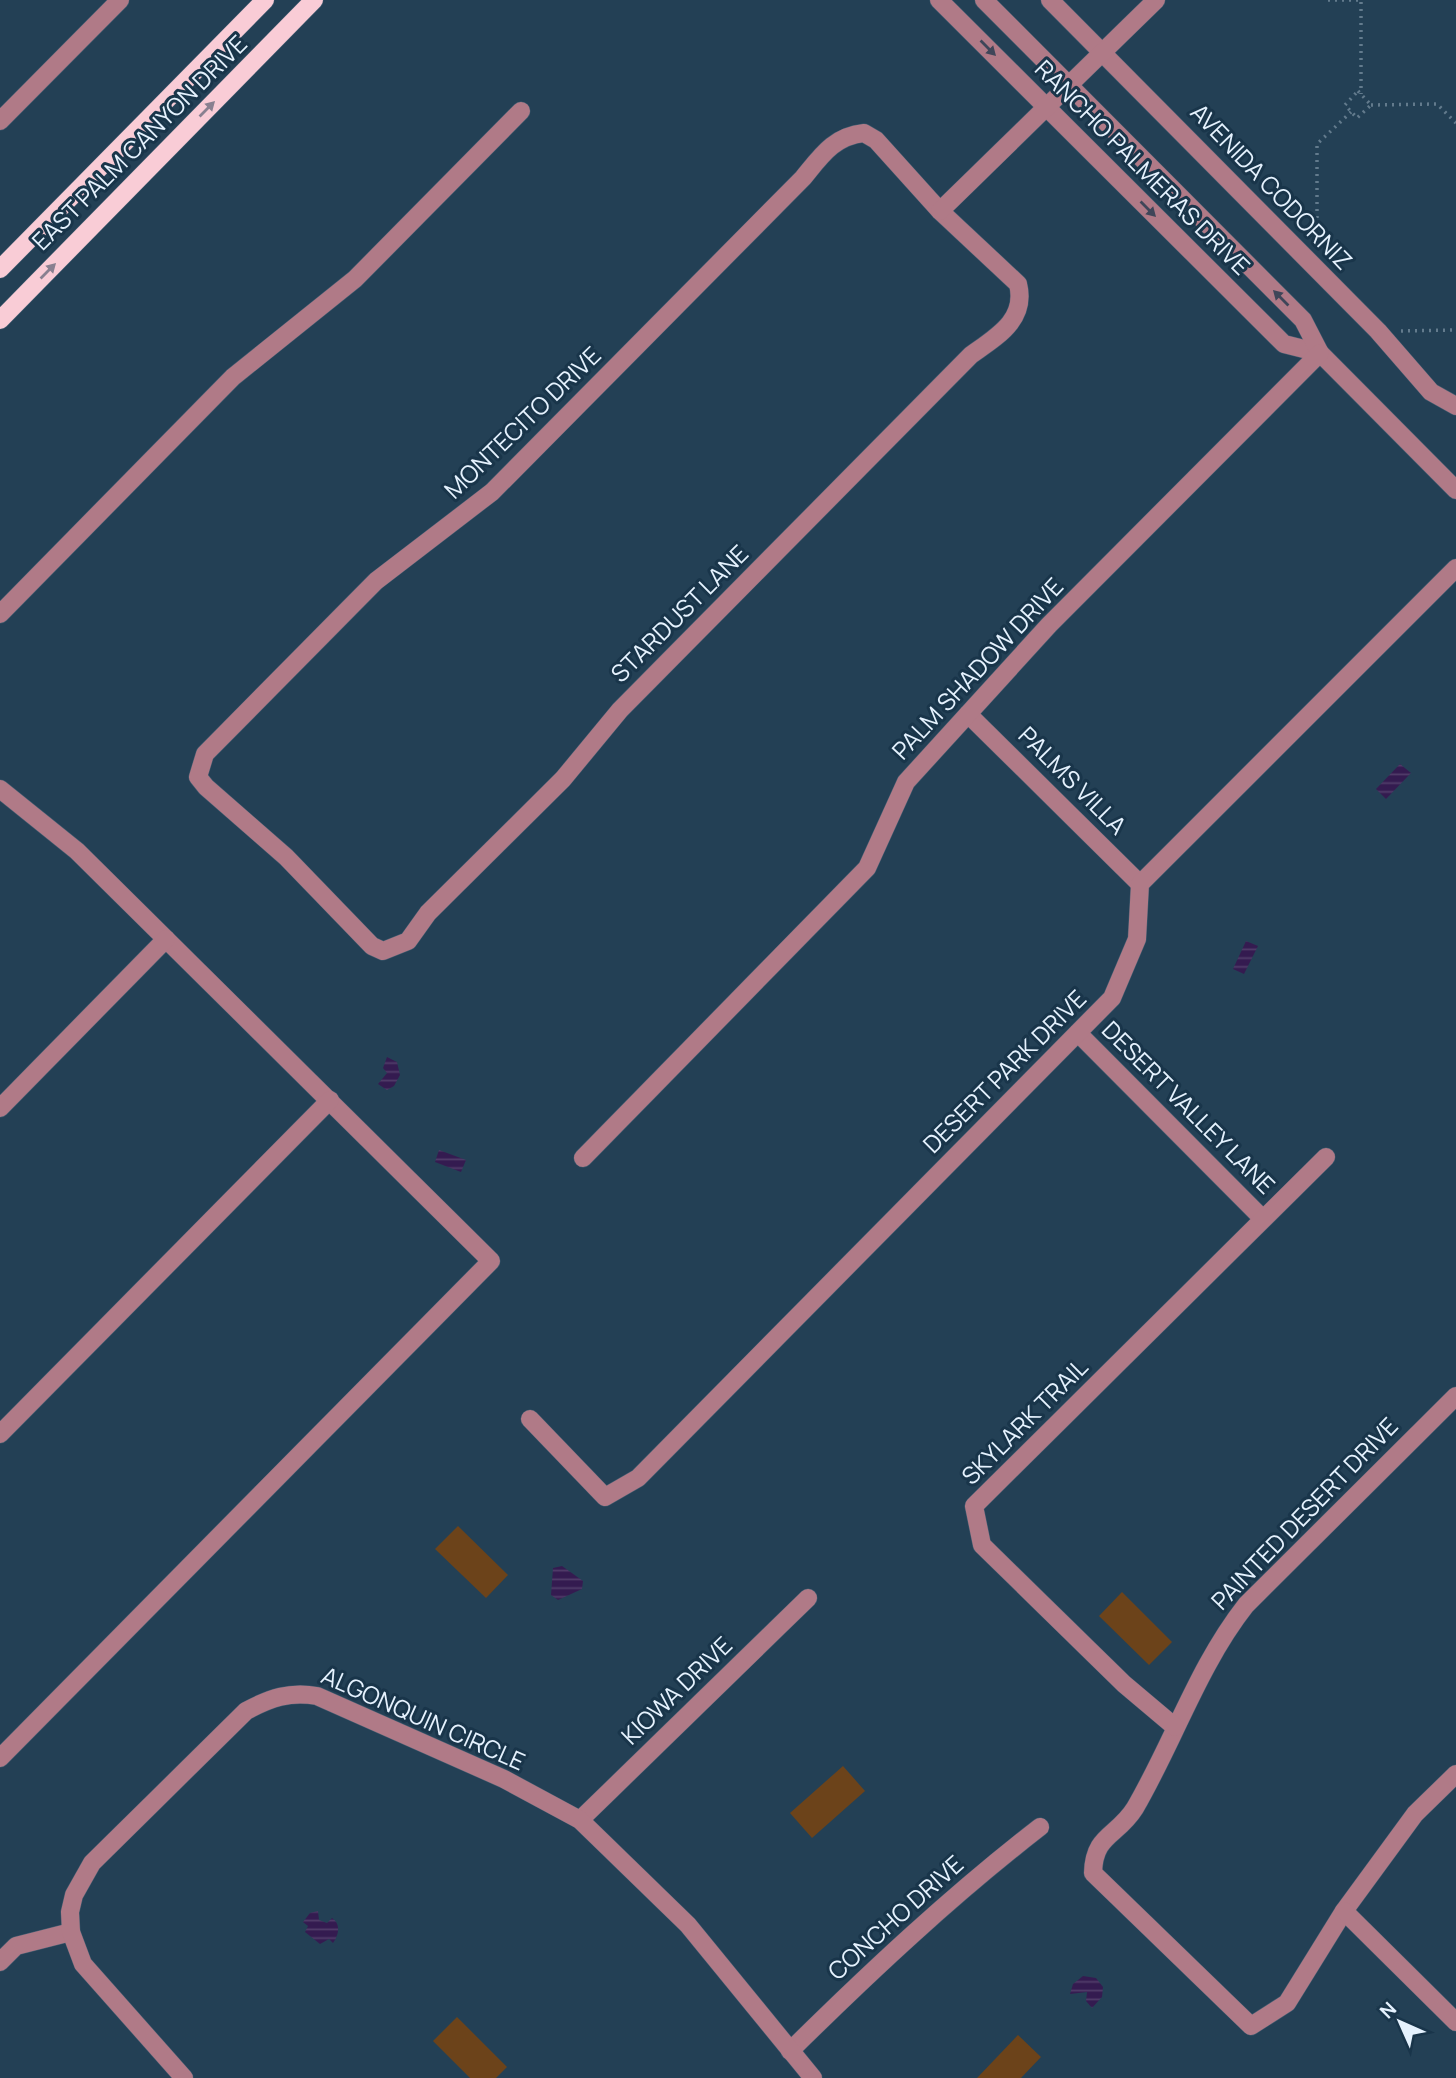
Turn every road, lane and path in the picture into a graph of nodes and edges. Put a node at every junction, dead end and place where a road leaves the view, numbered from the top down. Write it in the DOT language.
graph roads {
  1 [pos="120,0"];
  2 [pos="265,0"];
  3 [pos="314,0"];
  4 [pos="939,0"];
  5 [pos="984,0"];
  6 [pos="1050,0"];
  7 [pos="1156,0"];
  8 [pos="1328,0"];
  9 [pos="1103,52"];
  10 [pos="1070,86"];
  11 [pos="1361,94"];
  12 [pos="1371,105"];
  13 [pos="1047,108"];
  14 [pos="521,111"];
  15 [pos="1351,112"];
  16 [pos="0,121"];
  17 [pos="1456,123"];
  18 [pos="940,211"];
  19 [pos="1293,245"];
  20 [pos="0,269"];
  21 [pos="0,320"];
  22 [pos="1456,330"];
  23 [pos="1378,331"];
  24 [pos="1320,353"];
  25 [pos="1456,406"];
  26 [pos="1456,491"];
  27 [pos="1456,568"];
  28 [pos="0,614"];
  29 [pos="968,714"];
  30 [pos="0,789"];
  31 [pos="286,857"];
  32 [pos="1140,884"];
  33 [pos="166,939"];
  34 [pos="1078,1033"];
  35 [pos="330,1101"];
  36 [pos="0,1108"];
  37 [pos="1326,1157"];
  38 [pos="583,1158"];
  39 [pos="1262,1219"];
  40 [pos="1456,1396"];
  41 [pos="530,1419"];
  42 [pos="0,1434"];
  43 [pos="808,1598"];
  44 [pos="1175,1727"];
  45 [pos="0,1758"];
  46 [pos="1456,1774"];
  47 [pos="580,1820"];
  48 [pos="1040,1827"];
  49 [pos="1344,1911"];
  50 [pos="71,1932"];
  51 [pos="0,1962"];
  52 [pos="1456,2022"];
  53 [pos="790,2051"];
  54 [pos="184,2078"];
  55 [pos="814,2078"];
  1 -- 16 [label="street"];
  2 -- 20 [label="main road, EAST PALM CANYON DRIVE"];
  21 -- 3 [label="main road, EAST PALM CANYON DRIVE, one-way"];
  4 -- 13 [label="street, RANCHO PALMERAS DRIVE, one-way"];
  5 -- 10 [label="street, RANCHO PALMERAS DRIVE"];
  6 -- 9 [label="street, AVENIDA CODORNIZ"];
  7 -- 9 [label="street"];
  8 -- 11 [label="path"];
  9 -- 10 [label="street"];
  9 -- 19 [label="street, AVENIDA CODORNIZ"];
  10 -- 13 [label="street"];
  24 -- 10 [label="street, RANCHO PALMERAS DRIVE, one-way"];
  11 -- 12 [label="path"];
  11 -- 15 [label="path"];
  12 -- 15 [label="path"];
  12 -- 17 [label="path"];
  13 -- 18 [label="street"];
  13 -- 24 [label="street, RANCHO PALMERAS DRIVE, one-way"];
  14 -- 28 [label="street"];
  15 -- 19 [label="path"];
  18 -- 31 [label="street, MONTECITO DRIVE"];
  18 -- 31 [label="street, STARDUST LANE"];
  19 -- 23 [label="street, AVENIDA CODORNIZ"];
  22 -- 23 [label="path"];
  23 -- 25 [label="street, AVENIDA CODORNIZ"];
  24 -- 26 [label="street, RANCHO PALMERAS DRIVE"];
  24 -- 29 [label="street, PALM SHADOW DRIVE"];
  27 -- 32 [label="street"];
  29 -- 32 [label="street, PALMS VILLA"];
  29 -- 38 [label="street, PALM SHADOW DRIVE"];
  30 -- 33 [label="street"];
  32 -- 34 [label="street, DESERT PARK DRIVE"];
  33 -- 35 [label="street"];
  33 -- 36 [label="street"];
  34 -- 39 [label="street, DESERT VALLEY LANE"];
  34 -- 41 [label="street, DESERT PARK DRIVE"];
  35 -- 42 [label="street"];
  35 -- 45 [label="street"];
  37 -- 39 [label="street, SKYLARK TRAIL"];
  39 -- 44 [label="street, SKYLARK TRAIL"];
  40 -- 44 [label="street, PAINTED DESERT DRIVE"];
  43 -- 47 [label="street, KIOWA DRIVE"];
  44 -- 49 [label="street, PAINTED DESERT DRIVE"];
  46 -- 49 [label="street"];
  47 -- 50 [label="street, ALGONQUIN CIRCLE"];
  47 -- 53 [label="street, ALGONQUIN CIRCLE"];
  48 -- 53 [label="street, CONCHO DRIVE"];
  49 -- 52 [label="street"];
  50 -- 51 [label="street"];
  50 -- 54 [label="street, ALGONQUIN CIRCLE"];
  53 -- 55 [label="street, ALGONQUIN CIRCLE"];
}
